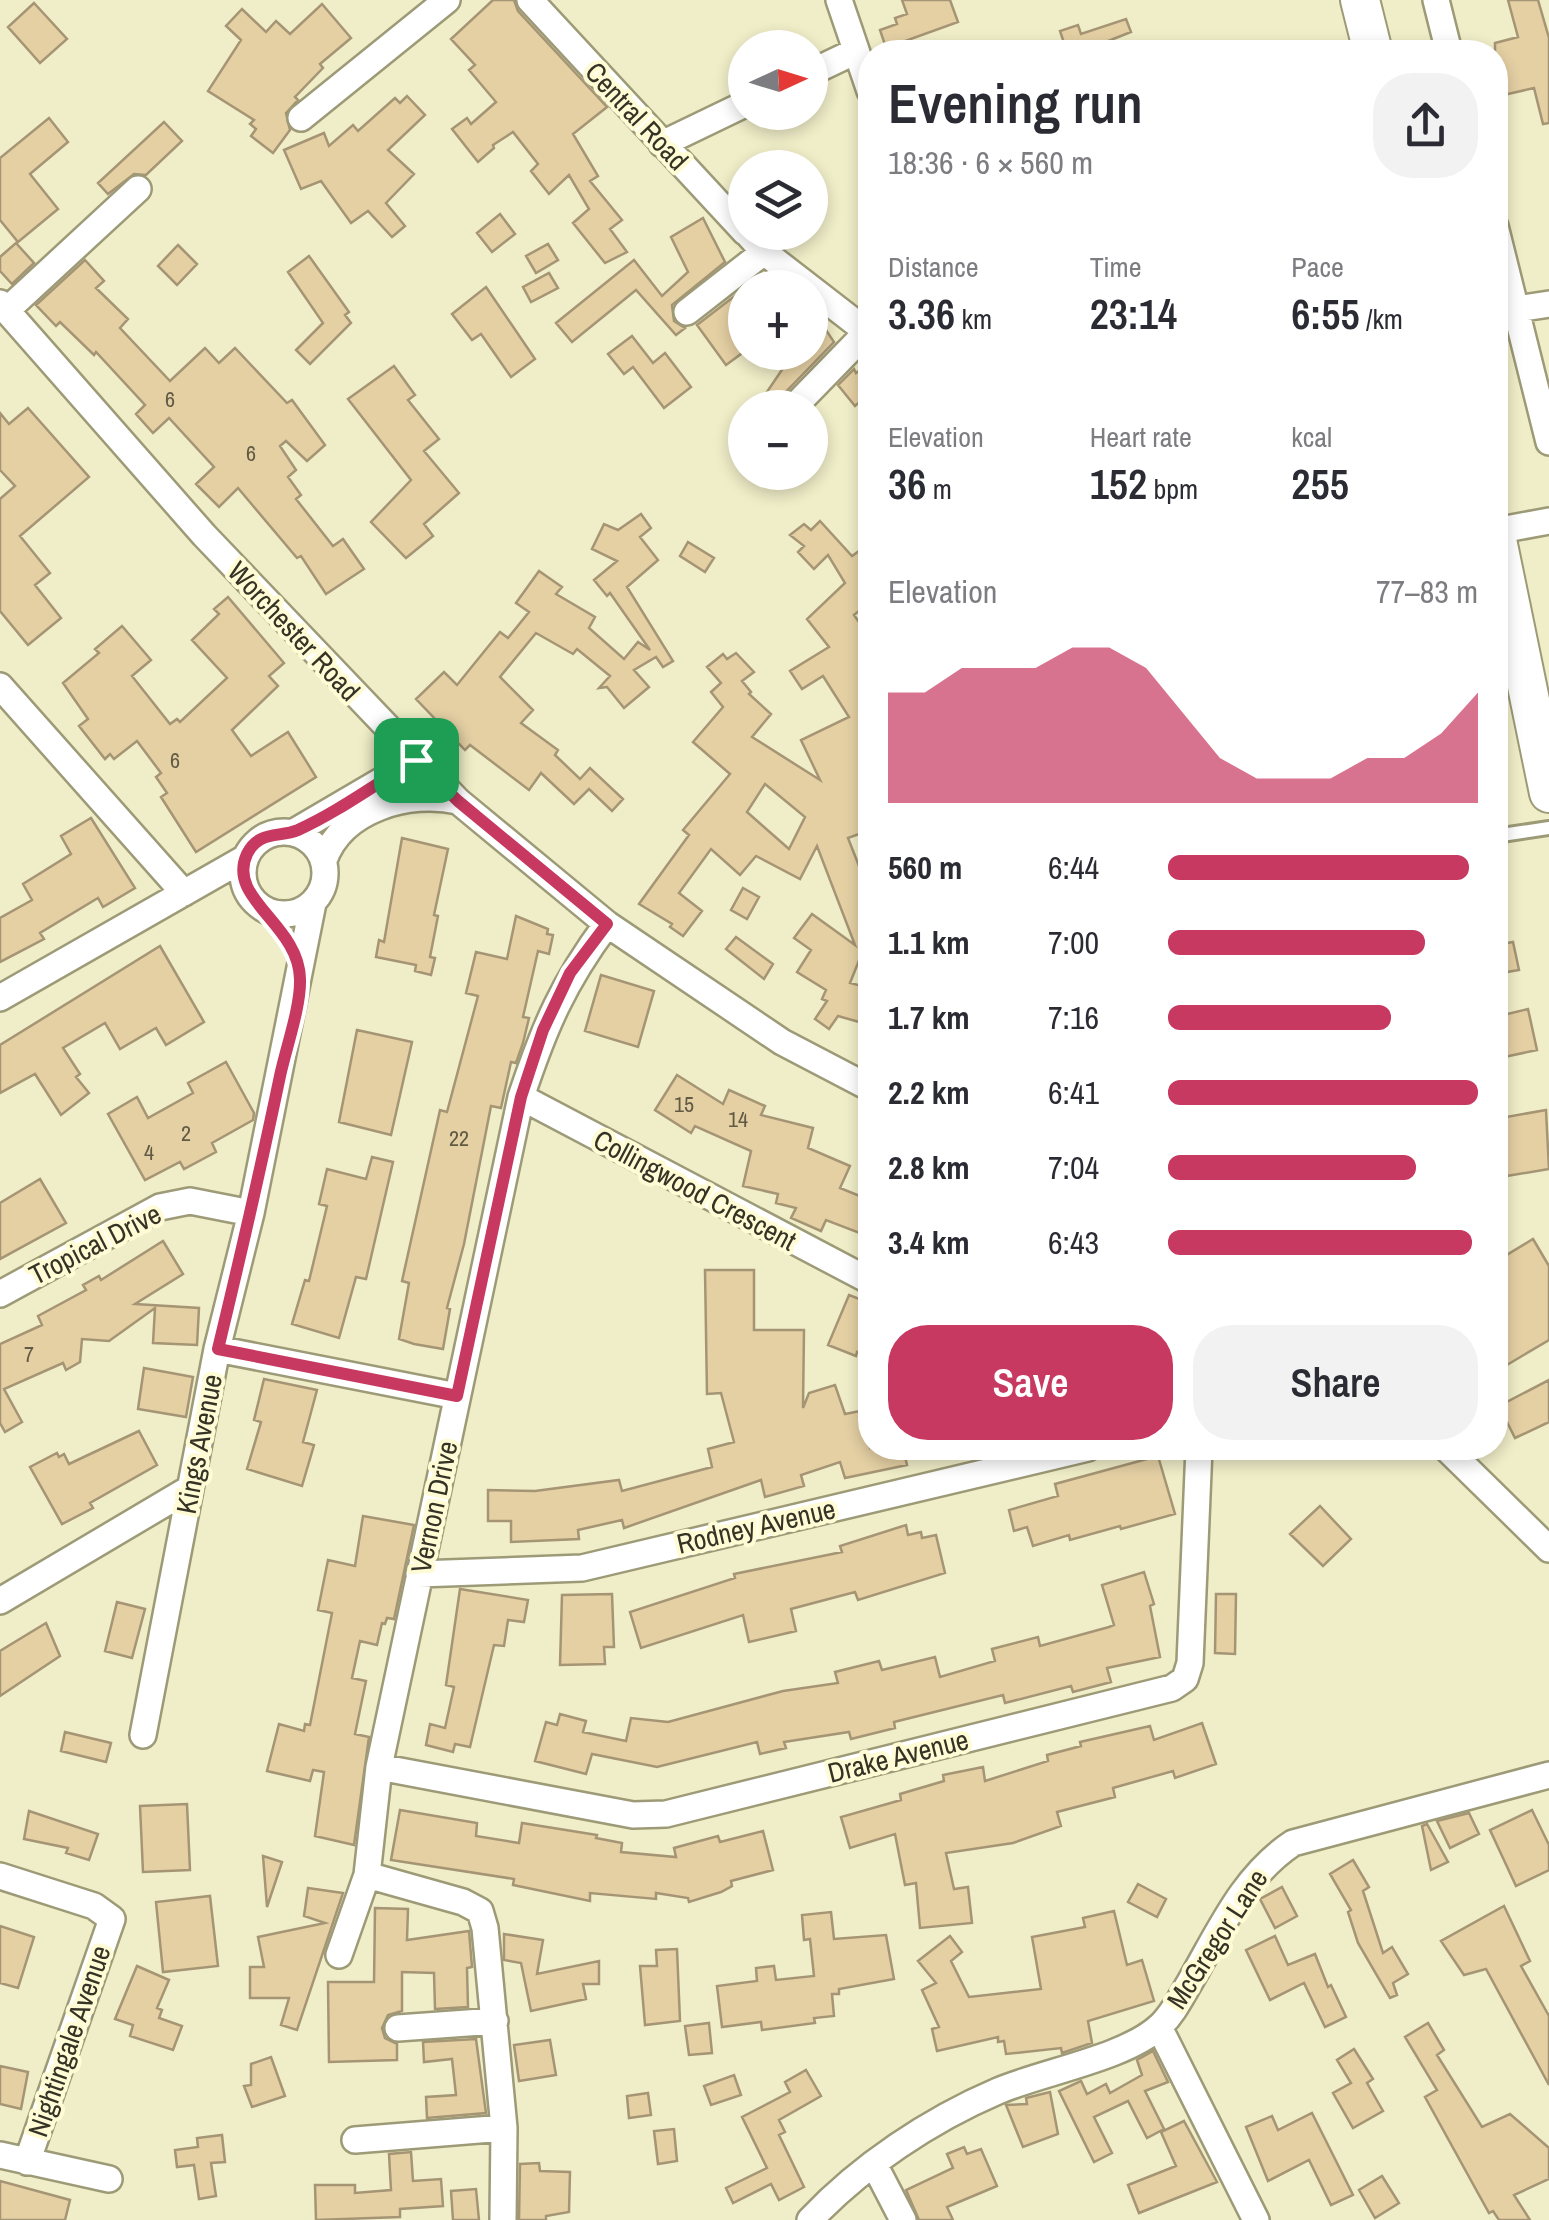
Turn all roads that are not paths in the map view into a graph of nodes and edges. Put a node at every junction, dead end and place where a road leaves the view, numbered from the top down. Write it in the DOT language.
graph roads {
  1 [pos="447,0"];
  2 [pos="530,0"];
  3 [pos="839,0"];
  4 [pos="1360,0"];
  5 [pos="1436,0"];
  6 [pos="1370,40"];
  7 [pos="1447,40"];
  8 [pos="856,51"];
  9 [pos="858,57"];
  10 [pos="828,64"];
  11 [pos="728,112"];
  12 [pos="301,118"];
  13 [pos="662,144"];
  14 [pos="138,189"];
  15 [pos="728,214"];
  16 [pos="764,252"];
  17 [pos="1508,275"];
  18 [pos="1549,304"];
  19 [pos="3,307"];
  20 [pos="1517,309"];
  21 [pos="687,312"];
  22 [pos="858,325"];
  23 [pos="858,344"];
  24 [pos="811,390"];
  25 [pos="1549,442"];
  26 [pos="1549,521"];
  27 [pos="1508,528"];
  28 [pos="1508,593"];
  29 [pos="2,691"];
  30 [pos="416,760"];
  31 [pos="1549,793"];
  32 [pos="458,801"];
  33 [pos="1549,828"];
  34 [pos="294,832"];
  35 [pos="1508,834"];
  36 [pos="245,858"];
  37 [pos="324,860"];
  38 [pos="189,890"];
  39 [pos="313,903"];
  40 [pos="261,907"];
  41 [pos="607,924"];
  42 [pos="300,979"];
  43 [pos="0,998"];
  44 [pos="858,1082"];
  45 [pos="521,1097"];
  46 [pos="251,1213"];
  47 [pos="858,1275"];
  48 [pos="0,1294"];
  49 [pos="218,1349"];
  50 [pos="457,1396"];
  51 [pos="1037,1460"];
  52 [pos="1198,1460"];
  53 [pos="1458,1460"];
  54 [pos="189,1490"];
  55 [pos="1549,1549"];
  56 [pos="420,1574"];
  57 [pos="0,1601"];
  58 [pos="143,1735"];
  59 [pos="379,1767"];
  60 [pos="1549,1775"];
  61 [pos="367,1875"];
  62 [pos="0,1876"];
  63 [pos="339,1955"];
  64 [pos="495,2021"];
  65 [pos="1159,2027"];
  66 [pos="398,2028"];
  67 [pos="504,2128"];
  68 [pos="355,2140"];
  69 [pos="0,2155"];
  70 [pos="28,2162"];
  71 [pos="874,2164"];
  72 [pos="109,2178"];
  73 [pos="504,2220"];
  74 [pos="810,2220"];
  75 [pos="903,2220"];
  76 [pos="1256,2220"];
  1 -- 12 [label="street"];
  2 -- 13 [label="street, Central Road"];
  3 -- 8 [label="street"];
  4 -- 6 [label="main road"];
  5 -- 7 [label="street"];
  8 -- 9 [label="street"];
  8 -- 10 [label="street"];
  11 -- 13 [label="street"];
  13 -- 15 [label="street, Central Road"];
  14 -- 19 [label="street"];
  16 -- 21 [label="street"];
  16 -- 22 [label="street, Central Road"];
  17 -- 20 [label="street"];
  18 -- 20 [label="street"];
  19 -- 30 [label="street, Worchester Road"];
  20 -- 25 [label="street"];
  23 -- 24 [label="street"];
  26 -- 27 [label="street"];
  28 -- 31 [label="main road"];
  29 -- 38 [label="street"];
  30 -- 32 [label="street, Worchester Road"];
  30 -- 34 [label="street"];
  32 -- 37 [label="street"];
  32 -- 41 [label="street, Worchester Road"];
  33 -- 35 [label="lane"];
  34 -- 36 [label="street"];
  34 -- 37 [label="street"];
  36 -- 38 [label="street"];
  36 -- 40 [label="street"];
  37 -- 39 [label="street"];
  38 -- 40 [label="street"];
  38 -- 43 [label="street"];
  39 -- 40 [label="street"];
  39 -- 42 [label="street, Kings Avenue"];
  40 -- 42 [label="street"];
  41 -- 44 [label="street, Worchester Road"];
  41 -- 45 [label="street, Vernon Drive"];
  42 -- 46 [label="street, Kings Avenue"];
  45 -- 47 [label="street, Collingwood Crescent"];
  45 -- 50 [label="street, Vernon Drive"];
  46 -- 48 [label="street, Tropical Drive"];
  46 -- 49 [label="street, Kings Avenue"];
  49 -- 50 [label="street"];
  49 -- 54 [label="street, Kings Avenue"];
  50 -- 56 [label="street, Vernon Drive"];
  51 -- 56 [label="street, Rodney Avenue"];
  52 -- 59 [label="street, Drake Avenue"];
  53 -- 55 [label="street"];
  54 -- 57 [label="street"];
  54 -- 58 [label="street, Kings Avenue"];
  56 -- 59 [label="street, Vernon Drive"];
  59 -- 61 [label="street, Vernon Drive"];
  60 -- 65 [label="street, McGregor Lane"];
  61 -- 63 [label="street, Vernon Drive"];
  61 -- 64 [label="street"];
  62 -- 70 [label="street, Nightingale Avenue"];
  64 -- 66 [label="street"];
  64 -- 67 [label="street"];
  65 -- 71 [label="street, McGregor Lane"];
  65 -- 76 [label="street"];
  67 -- 68 [label="street"];
  67 -- 73 [label="street"];
  69 -- 70 [label="street"];
  70 -- 72 [label="street"];
  71 -- 74 [label="street, McGregor Lane"];
  71 -- 75 [label="street"];
}
